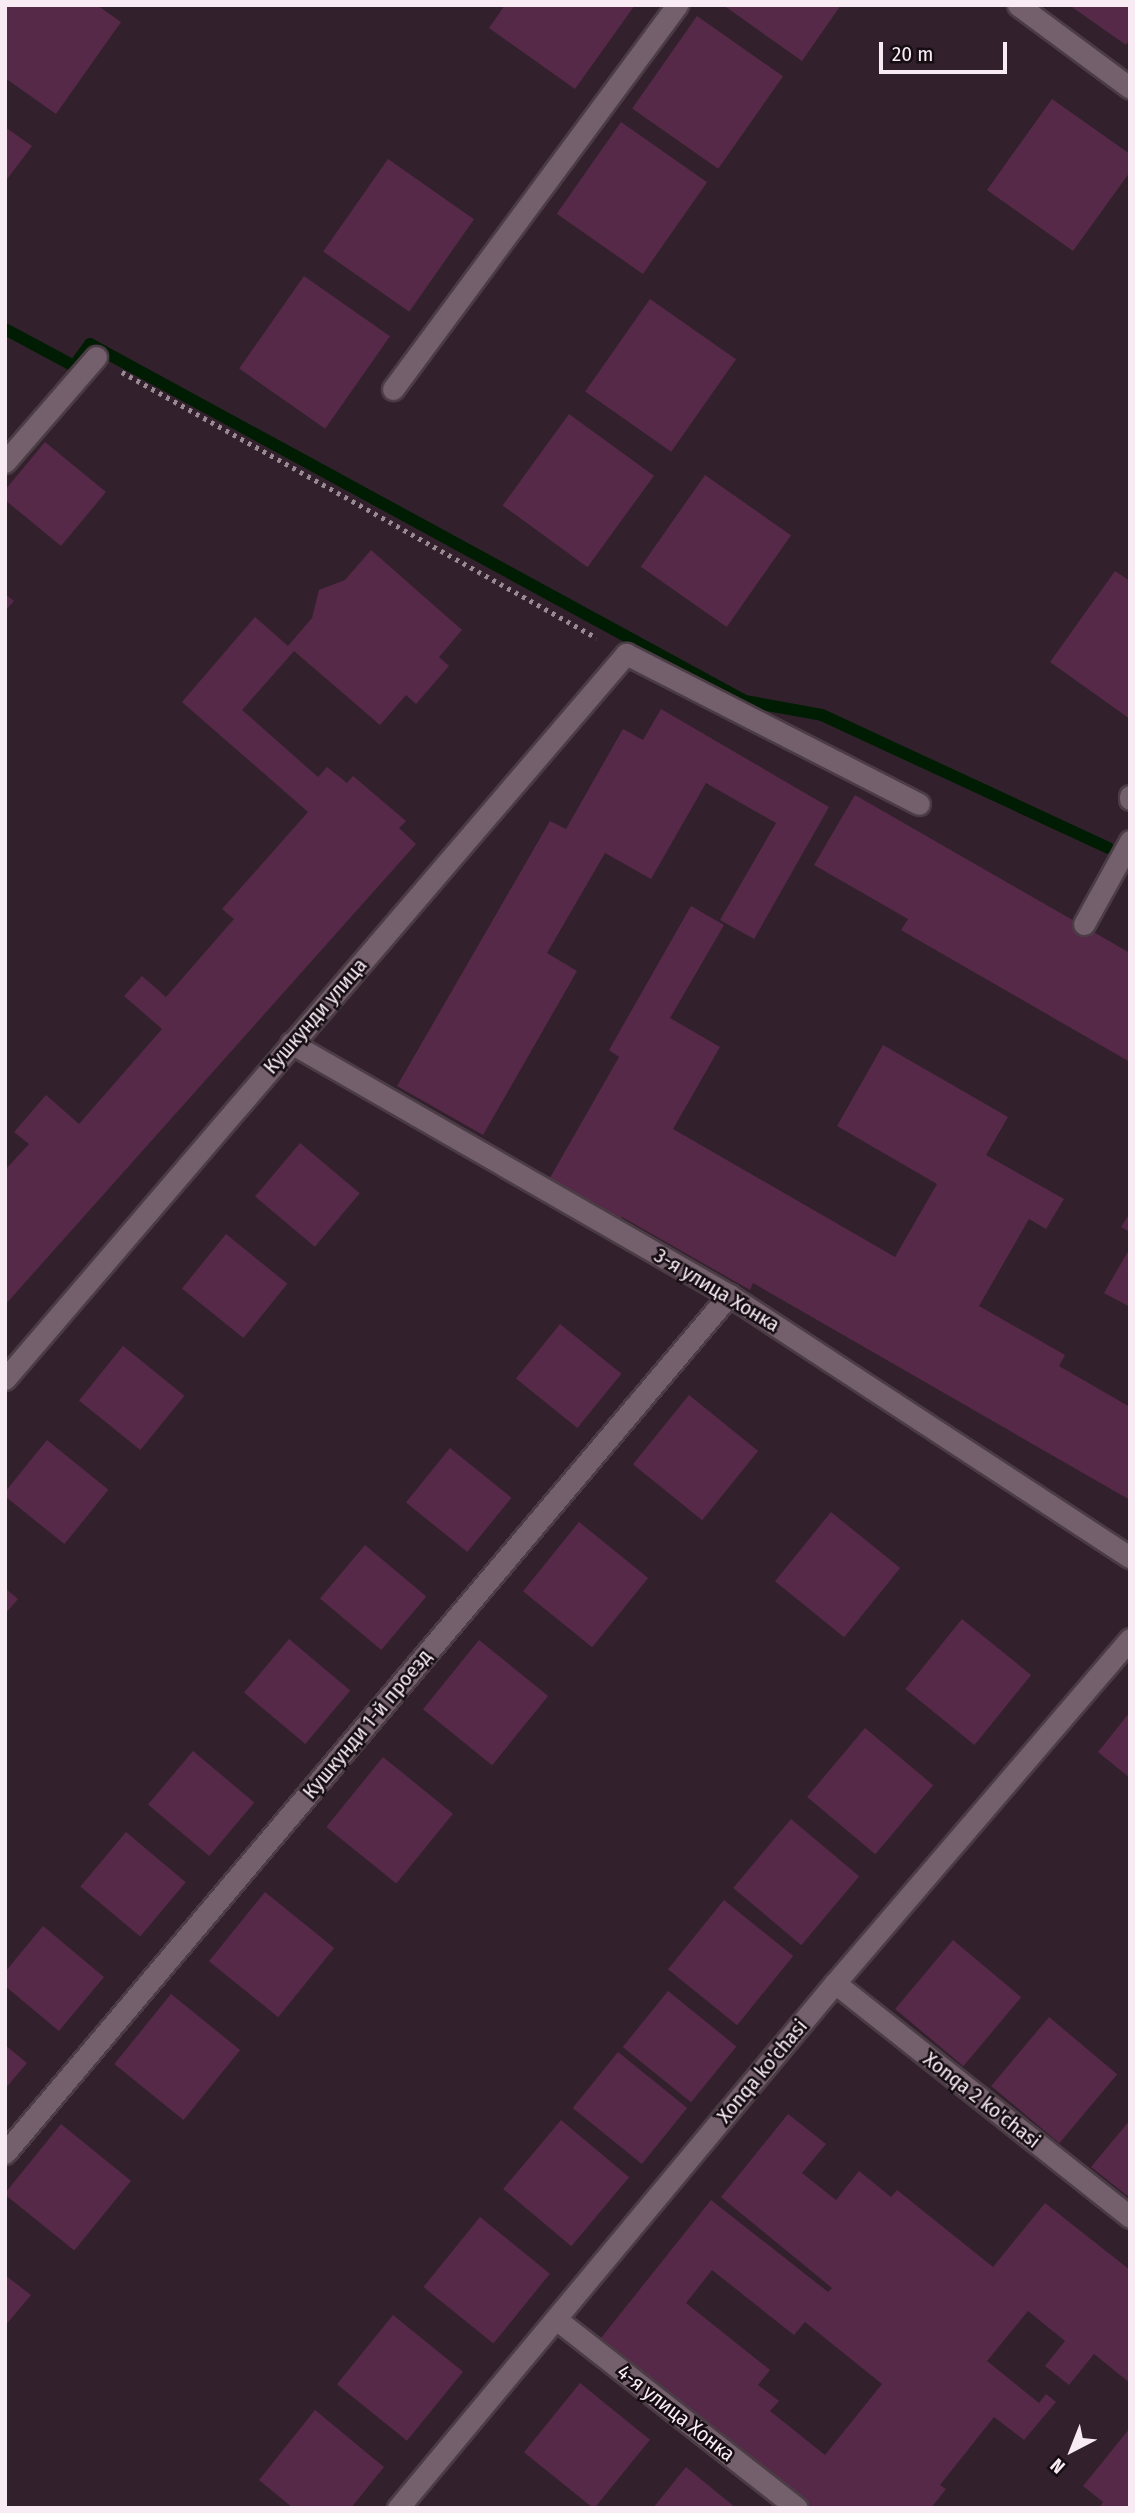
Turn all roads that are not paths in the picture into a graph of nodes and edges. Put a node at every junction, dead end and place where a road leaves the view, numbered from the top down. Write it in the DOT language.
graph roads {
  1 [pos="677,5"];
  2 [pos="1018,5"];
  3 [pos="1130,88"];
  4 [pos="96,357"];
  5 [pos="393,390"];
  6 [pos="5,461"];
  7 [pos="919,804"];
  8 [pos="1130,841"];
  9 [pos="1084,924"];
  10 [pos="291,1043"];
  11 [pos="729,1294"];
  12 [pos="5,1379"];
  13 [pos="1130,1557"];
  14 [pos="1130,1639"];
  15 [pos="835,1983"];
  16 [pos="5,2153"];
  17 [pos="1130,2217"];
  18 [pos="556,2319"];
  19 [pos="398,2508"];
  20 [pos="797,2508"];
  1 -- 5 [label="street"];
  2 -- 3 [label="street"];
  4 -- 6 [label="street"];
  7 -- 10 [label="street, Кушкунди улица"];
  8 -- 9 [label="street"];
  10 -- 11 [label="street, 3-я улица Хонка"];
  10 -- 12 [label="street, Кушкунди улица"];
  11 -- 13 [label="street, 3-я улица Хонка"];
  11 -- 16 [label="street, Кушкунди 1-й проезд"];
  14 -- 15 [label="street, Xonqa ko'chasi"];
  15 -- 17 [label="street, Xonqa 2 ko'chasi"];
  15 -- 18 [label="street, Xonqa ko'chasi"];
  18 -- 19 [label="street, Xonqa ko'chasi"];
  18 -- 20 [label="street, 4-я улица Хонка"];
}
